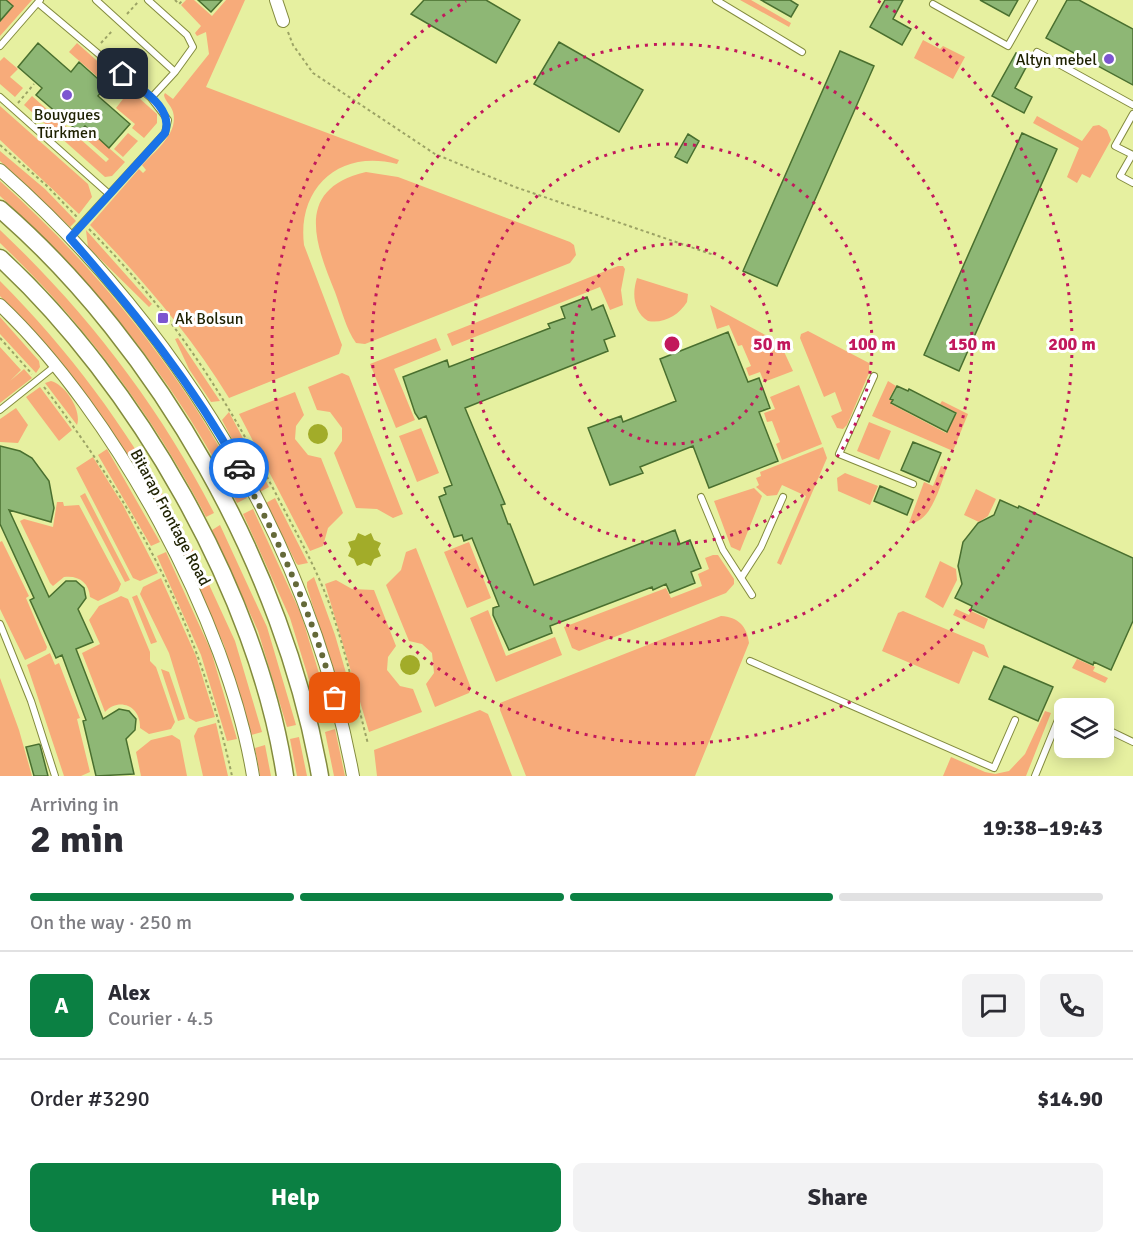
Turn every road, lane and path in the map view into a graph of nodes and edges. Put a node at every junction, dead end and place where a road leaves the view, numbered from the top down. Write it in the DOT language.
graph roads {
  1 [pos="96,0"];
  2 [pos="148,0"];
  3 [pos="175,0"];
  4 [pos="183,0"];
  5 [pos="276,0"];
  6 [pos="716,0"];
  7 [pos="1034,0"];
  8 [pos="39,1"];
  9 [pos="933,4"];
  10 [pos="283,21"];
  11 [pos="0,46"];
  12 [pos="802,52"];
  13 [pos="1037,52"];
  14 [pos="176,72"];
  15 [pos="34,84"];
  16 [pos="0,98"];
  17 [pos="151,98"];
  18 [pos="20,100"];
  19 [pos="1133,105"];
  20 [pos="1133,114"];
  21 [pos="1132,155"];
  22 [pos="0,170"];
  23 [pos="1133,183"];
  24 [pos="109,194"];
  25 [pos="0,209"];
  26 [pos="70,238"];
  27 [pos="714,255"];
  28 [pos="0,258"];
  29 [pos="0,305"];
  30 [pos="0,338"];
  31 [pos="55,366"];
  32 [pos="874,376"];
  33 [pos="37,380"];
  34 [pos="0,410"];
  35 [pos="913,484"];
  36 [pos="701,496"];
  37 [pos="783,497"];
  38 [pos="741,578"];
  39 [pos="752,595"];
  40 [pos="0,624"];
  41 [pos="750,661"];
  42 [pos="1015,720"];
  43 [pos="1054,730"];
  44 [pos="1114,733"];
  45 [pos="1133,742"];
  46 [pos="55,776"];
  47 [pos="232,776"];
  48 [pos="253,776"];
  49 [pos="285,776"];
  50 [pos="320,776"];
  51 [pos="353,776"];
  52 [pos="1035,776"];
  1 -- 14 [label="lane"];
  2 -- 14 [label="lane"];
  3 -- 4 [label="path"];
  5 -- 10 [label="street"];
  6 -- 12 [label="lane"];
  7 -- 9 [label="lane"];
  8 -- 11 [label="lane"];
  8 -- 17 [label="lane"];
  10 -- 27 [label="path"];
  13 -- 19 [label="lane"];
  14 -- 17 [label="lane"];
  15 -- 18 [label="path"];
  16 -- 24 [label="lane"];
  17 -- 24 [label="lane"];
  20 -- 21 [label="lane"];
  21 -- 23 [label="lane"];
  22 -- 26 [label="street"];
  24 -- 26 [label="lane"];
  25 -- 50 [label="main road"];
  26 -- 51 [label="street"];
  28 -- 49 [label="main road"];
  29 -- 31 [label="street, Bitarap Frontage Road"];
  30 -- 33 [label="path"];
  31 -- 33 [label="lane"];
  31 -- 48 [label="street, Bitarap Frontage Road"];
  32 -- 35 [label="lane"];
  33 -- 34 [label="lane"];
  33 -- 47 [label="path"];
  36 -- 38 [label="lane"];
  37 -- 38 [label="lane"];
  38 -- 39 [label="lane"];
  40 -- 46 [label="lane"];
  41 -- 42 [label="lane"];
  43 -- 52 [label="lane"];
  44 -- 45 [label="lane"];
}
